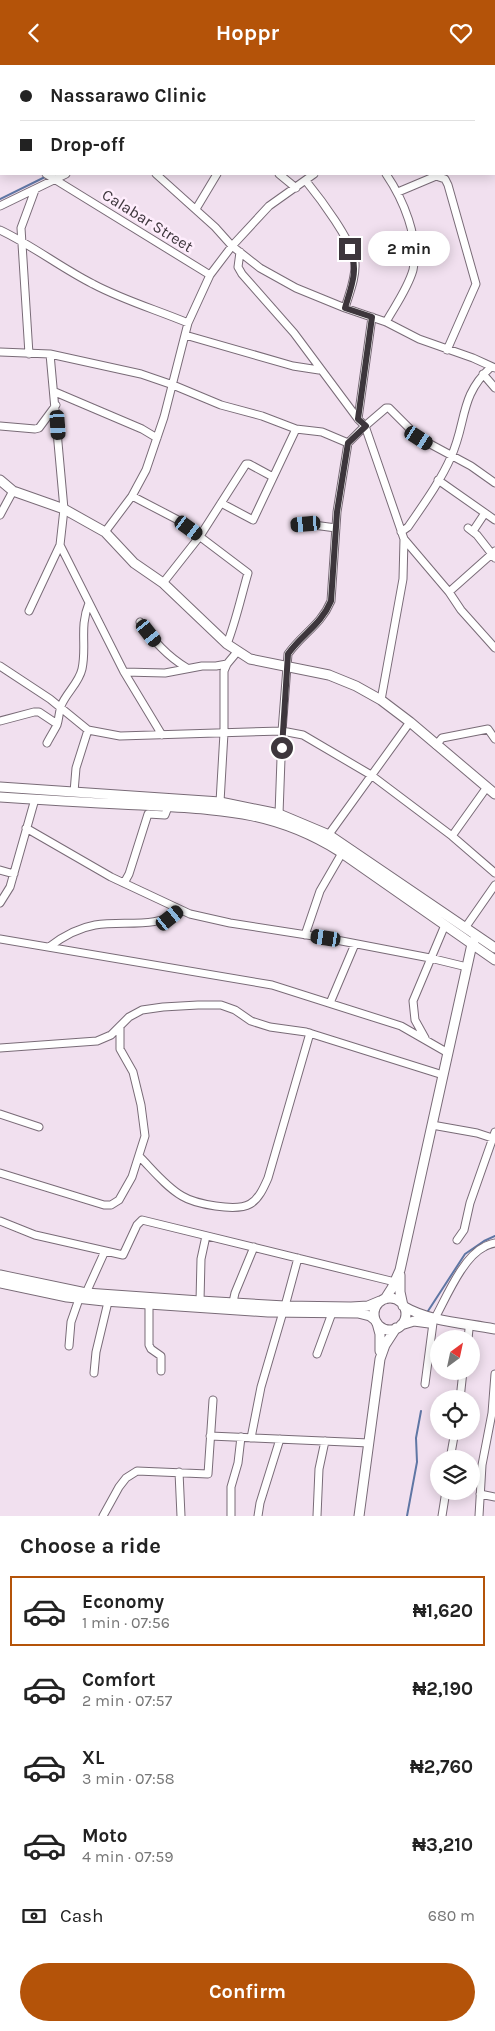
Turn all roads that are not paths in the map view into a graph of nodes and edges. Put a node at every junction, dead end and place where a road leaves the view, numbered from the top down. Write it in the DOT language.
graph roads {
  1 [pos="157,175"];
  2 [pos="216,175"];
  3 [pos="280,175"];
  4 [pos="313,175"];
  5 [pos="387,175"];
  6 [pos="51,177"];
  7 [pos="306,181"];
  8 [pos="296,188"];
  9 [pos="34,190"];
  10 [pos="398,192"];
  11 [pos="0,206"];
  12 [pos="196,209"];
  13 [pos="0,230"];
  14 [pos="20,239"];
  15 [pos="232,245"];
  16 [pos="240,252"];
  17 [pos="210,275"];
  18 [pos="345,308"];
  19 [pos="372,317"];
  20 [pos="386,322"];
  21 [pos="188,323"];
  22 [pos="185,335"];
  23 [pos="447,350"];
  24 [pos="0,353"];
  25 [pos="29,354"];
  26 [pos="50,354"];
  27 [pos="493,367"];
  28 [pos="319,369"];
  29 [pos="483,374"];
  30 [pos="173,385"];
  31 [pos="495,388"];
  32 [pos="55,392"];
  33 [pos="56,405"];
  34 [pos="358,419"];
  35 [pos="0,426"];
  36 [pos="366,426"];
  37 [pos="296,429"];
  38 [pos="157,438"];
  39 [pos="348,443"];
  40 [pos="451,456"];
  41 [pos="273,477"];
  42 [pos="0,480"];
  43 [pos="438,480"];
  44 [pos="495,483"];
  45 [pos="13,491"];
  46 [pos="132,496"];
  47 [pos="221,503"];
  48 [pos="64,509"];
  49 [pos="485,513"];
  50 [pos="0,515"];
  51 [pos="495,520"];
  52 [pos="296,525"];
  53 [pos="336,529"];
  54 [pos="105,532"];
  55 [pos="200,536"];
  56 [pos="403,536"];
  57 [pos="60,545"];
  58 [pos="494,554"];
  59 [pos="163,583"];
  60 [pos="449,592"];
  61 [pos="90,603"];
  62 [pos="29,611"];
  63 [pos="140,623"];
  64 [pos="227,644"];
  65 [pos="495,648"];
  66 [pos="237,652"];
  67 [pos="227,664"];
  68 [pos="0,666"];
  69 [pos="187,668"];
  70 [pos="287,668"];
  71 [pos="124,672"];
  72 [pos="381,700"];
  73 [pos="61,707"];
  74 [pos="0,721"];
  75 [pos="410,722"];
  76 [pos="57,724"];
  77 [pos="88,729"];
  78 [pos="282,731"];
  79 [pos="224,733"];
  80 [pos="162,735"];
  81 [pos="495,739"];
  82 [pos="47,743"];
  83 [pos="436,745"];
  84 [pos="371,775"];
  85 [pos="0,787"];
  86 [pos="492,789"];
  87 [pos="74,792"];
  88 [pos="0,797"];
  89 [pos="35,799"];
  90 [pos="220,802"];
  91 [pos="168,807"];
  92 [pos="279,814"];
  93 [pos="26,828"];
  94 [pos="452,836"];
  95 [pos="326,838"];
  96 [pos="342,853"];
  97 [pos="0,870"];
  98 [pos="495,873"];
  99 [pos="14,874"];
  100 [pos="124,883"];
  101 [pos="495,885"];
  102 [pos="0,903"];
  103 [pos="181,910"];
  104 [pos="445,925"];
  105 [pos="466,928"];
  106 [pos="0,933"];
  107 [pos="305,935"];
  108 [pos="3,939"];
  109 [pos="474,940"];
  110 [pos="355,943"];
  111 [pos="49,947"];
  112 [pos="495,948"];
  113 [pos="430,958"];
  114 [pos="493,959"];
  115 [pos="468,965"];
  116 [pos="330,1003"];
  117 [pos="120,1026"];
  118 [pos="310,1033"];
  119 [pos="426,1039"];
  120 [pos="0,1048"];
  121 [pos="448,1053"];
  122 [pos="443,1075"];
  123 [pos="0,1114"];
  124 [pos="432,1125"];
  125 [pos="40,1127"];
  126 [pos="494,1137"];
  127 [pos="139,1156"];
  128 [pos="0,1173"];
  129 [pos="0,1221"];
  130 [pos="206,1236"];
  131 [pos="457,1240"];
  132 [pos="494,1245"];
  133 [pos="254,1247"];
  134 [pos="105,1251"];
  135 [pos="298,1258"];
  136 [pos="400,1270"];
  137 [pos="0,1275"];
  138 [pos="395,1282"];
  139 [pos="0,1283"];
  140 [pos="83,1296"];
  141 [pos="382,1300"];
  142 [pos="200,1301"];
  143 [pos="108,1302"];
  144 [pos="233,1302"];
  145 [pos="149,1304"];
  146 [pos="403,1306"];
  147 [pos="284,1309"];
  148 [pos="332,1313"];
  149 [pos="376,1321"];
  150 [pos="434,1321"];
  151 [pos="398,1327"];
  152 [pos="495,1329"];
  153 [pos="458,1330"];
  154 [pos="480,1334"];
  155 [pos="495,1334"];
  156 [pos="69,1346"];
  157 [pos="317,1354"];
  158 [pos="380,1359"];
  159 [pos="161,1371"];
  160 [pos="94,1373"];
  161 [pos="495,1374"];
  162 [pos="425,1384"];
  163 [pos="213,1400"];
  164 [pos="210,1436"];
  165 [pos="241,1437"];
  166 [pos="250,1438"];
  167 [pos="280,1439"];
  168 [pos="325,1441"];
  169 [pos="368,1443"];
  170 [pos="179,1472"];
  171 [pos="480,1494"];
  172 [pos="495,1497"];
  173 [pos="445,1500"];
  174 [pos="480,1500"];
  175 [pos="103,1516"];
  176 [pos="181,1516"];
  177 [pos="231,1516"];
  178 [pos="258,1516"];
  179 [pos="317,1516"];
  180 [pos="359,1516"];
  181 [pos="442,1516"];
  182 [pos="479,1516"];
  1 -- 12 [label="street"];
  2 -- 12 [label="street"];
  3 -- 8 [label="street"];
  4 -- 7 [label="street"];
  5 -- 10 [label="street"];
  6 -- 9 [label="street"];
  6 -- 17 [label="street, Calabar Street"];
  7 -- 8 [label="street"];
  7 -- 18 [label="street"];
  8 -- 15 [label="street"];
  9 -- 11 [label="street"];
  9 -- 14 [label="street"];
  10 -- 20 [label="street"];
  10 -- 23 [label="street"];
  12 -- 15 [label="street"];
  13 -- 14 [label="street"];
  14 -- 21 [label="street"];
  14 -- 25 [label="street"];
  15 -- 16 [label="street"];
  15 -- 17 [label="street"];
  16 -- 18 [label="street"];
  16 -- 28 [label="street"];
  17 -- 21 [label="street"];
  18 -- 19 [label="street"];
  19 -- 20 [label="street"];
  19 -- 34 [label="street"];
  20 -- 23 [label="street"];
  21 -- 22 [label="street"];
  22 -- 28 [label="street"];
  22 -- 30 [label="street"];
  23 -- 27 [label="street"];
  24 -- 25 [label="street"];
  25 -- 26 [label="street"];
  26 -- 30 [label="street"];
  26 -- 32 [label="street"];
  27 -- 29 [label="street"];
  28 -- 34 [label="street"];
  29 -- 31 [label="street"];
  29 -- 40 [label="street"];
  30 -- 37 [label="street"];
  30 -- 38 [label="street"];
  32 -- 33 [label="street"];
  32 -- 38 [label="street"];
  33 -- 35 [label="street"];
  33 -- 48 [label="street"];
  34 -- 36 [label="street"];
  36 -- 39 [label="street"];
  36 -- 40 [label="street"];
  36 -- 56 [label="street"];
  37 -- 39 [label="street"];
  37 -- 41 [label="street"];
  38 -- 46 [label="street"];
  39 -- 53 [label="street"];
  40 -- 43 [label="street"];
  40 -- 44 [label="street"];
  41 -- 47 [label="street"];
  41 -- 47 [label="street"];
  42 -- 45 [label="main road"];
  43 -- 49 [label="street"];
  43 -- 56 [label="street"];
  45 -- 48 [label="main road"];
  45 -- 50 [label="street"];
  46 -- 54 [label="street"];
  46 -- 55 [label="street"];
  47 -- 55 [label="street"];
  48 -- 54 [label="main road"];
  48 -- 57 [label="street"];
  49 -- 51 [label="street"];
  49 -- 58 [label="street"];
  52 -- 53 [label="street"];
  53 -- 70 [label="street"];
  54 -- 59 [label="main road"];
  55 -- 59 [label="street"];
  55 -- 64 [label="street"];
  56 -- 60 [label="street"];
  56 -- 72 [label="street"];
  57 -- 61 [label="street"];
  57 -- 62 [label="street"];
  58 -- 60 [label="street"];
  59 -- 64 [label="main road"];
  60 -- 65 [label="street"];
  61 -- 71 [label="street"];
  61 -- 73 [label="street"];
  63 -- 69 [label="street"];
  64 -- 66 [label="main road"];
  66 -- 67 [label="street"];
  66 -- 70 [label="main road"];
  67 -- 69 [label="street"];
  67 -- 79 [label="street"];
  68 -- 73 [label="street"];
  69 -- 71 [label="street"];
  70 -- 72 [label="main road"];
  70 -- 78 [label="street"];
  71 -- 80 [label="street"];
  72 -- 75 [label="main road"];
  73 -- 76 [label="street"];
  73 -- 77 [label="street"];
  74 -- 76 [label="street"];
  75 -- 83 [label="main road"];
  75 -- 84 [label="street"];
  76 -- 82 [label="street"];
  77 -- 80 [label="street"];
  77 -- 87 [label="street"];
  78 -- 79 [label="street"];
  78 -- 84 [label="street"];
  78 -- 92 [label="street"];
  79 -- 80 [label="street"];
  79 -- 90 [label="street"];
  81 -- 83 [label="street"];
  83 -- 86 [label="main road"];
  84 -- 94 [label="street"];
  84 -- 95 [label="street"];
  85 -- 87 [label="main road"];
  86 -- 94 [label="street"];
  87 -- 90 [label="main road"];
  88 -- 89 [label="main road"];
  89 -- 91 [label="main road"];
  89 -- 93 [label="street"];
  90 -- 92 [label="main road"];
  91 -- 95 [label="main road"];
  91 -- 100 [label="street"];
  92 -- 95 [label="main road"];
  93 -- 99 [label="street"];
  93 -- 100 [label="street"];
  94 -- 98 [label="street"];
  95 -- 96 [label="main road"];
  95 -- 105 [label="main road"];
  96 -- 104 [label="main road"];
  96 -- 107 [label="street"];
  97 -- 99 [label="street"];
  99 -- 102 [label="street"];
  100 -- 103 [label="street"];
  101 -- 105 [label="street"];
  103 -- 107 [label="street"];
  103 -- 111 [label="street"];
  104 -- 109 [label="main road"];
  104 -- 113 [label="street"];
  105 -- 109 [label="main road"];
  106 -- 108 [label="street"];
  107 -- 110 [label="street"];
  108 -- 111 [label="street"];
  109 -- 112 [label="main road"];
  109 -- 114 [label="main road"];
  109 -- 115 [label="main road"];
  110 -- 113 [label="street"];
  110 -- 116 [label="street"];
  111 -- 116 [label="street"];
  113 -- 115 [label="street"];
  113 -- 119 [label="street"];
  114 -- 115 [label="main road"];
  115 -- 121 [label="main road"];
  116 -- 119 [label="street"];
  117 -- 118 [label="street"];
  117 -- 120 [label="street"];
  117 -- 127 [label="street"];
  118 -- 122 [label="street"];
  118 -- 127 [label="street"];
  119 -- 121 [label="street"];
  121 -- 122 [label="main road"];
  122 -- 124 [label="main road"];
  123 -- 125 [label="street"];
  124 -- 126 [label="street"];
  124 -- 136 [label="main road"];
  126 -- 131 [label="street"];
  127 -- 128 [label="street"];
  129 -- 134 [label="street"];
  130 -- 133 [label="street"];
  130 -- 134 [label="street"];
  130 -- 142 [label="street"];
  132 -- 150 [label="street"];
  133 -- 135 [label="street"];
  133 -- 144 [label="street"];
  134 -- 140 [label="street"];
  135 -- 138 [label="street"];
  135 -- 147 [label="street"];
  136 -- 138 [label="main road"];
  136 -- 146 [label="main road"];
  137 -- 140 [label="main road"];
  138 -- 141 [label="main road"];
  139 -- 140 [label="main road"];
  140 -- 142 [label="main road"];
  140 -- 143 [label="main road"];
  140 -- 156 [label="street"];
  141 -- 146 [label="main road"];
  141 -- 147 [label="main road"];
  141 -- 149 [label="main road"];
  142 -- 144 [label="main road"];
  143 -- 145 [label="main road"];
  143 -- 160 [label="street"];
  144 -- 147 [label="main road"];
  145 -- 147 [label="main road"];
  145 -- 159 [label="street"];
  146 -- 150 [label="main road"];
  146 -- 151 [label="main road"];
  147 -- 148 [label="main road"];
  147 -- 166 [label="street"];
  148 -- 149 [label="main road"];
  148 -- 157 [label="street"];
  149 -- 151 [label="main road"];
  149 -- 158 [label="main road"];
  150 -- 151 [label="main road"];
  150 -- 152 [label="main road"];
  150 -- 153 [label="main road"];
  150 -- 162 [label="street"];
  151 -- 158 [label="main road"];
  154 -- 155 [label="main road"];
  158 -- 169 [label="main road"];
  161 -- 171 [label="street"];
  163 -- 164 [label="street"];
  164 -- 165 [label="street"];
  164 -- 170 [label="street"];
  165 -- 166 [label="street"];
  165 -- 177 [label="street"];
  166 -- 167 [label="street"];
  167 -- 168 [label="street"];
  167 -- 178 [label="street"];
  168 -- 169 [label="street"];
  168 -- 179 [label="street"];
  169 -- 180 [label="main road"];
  170 -- 175 [label="street"];
  170 -- 176 [label="street"];
  171 -- 172 [label="street"];
  173 -- 181 [label="street"];
  174 -- 182 [label="street"];
}
